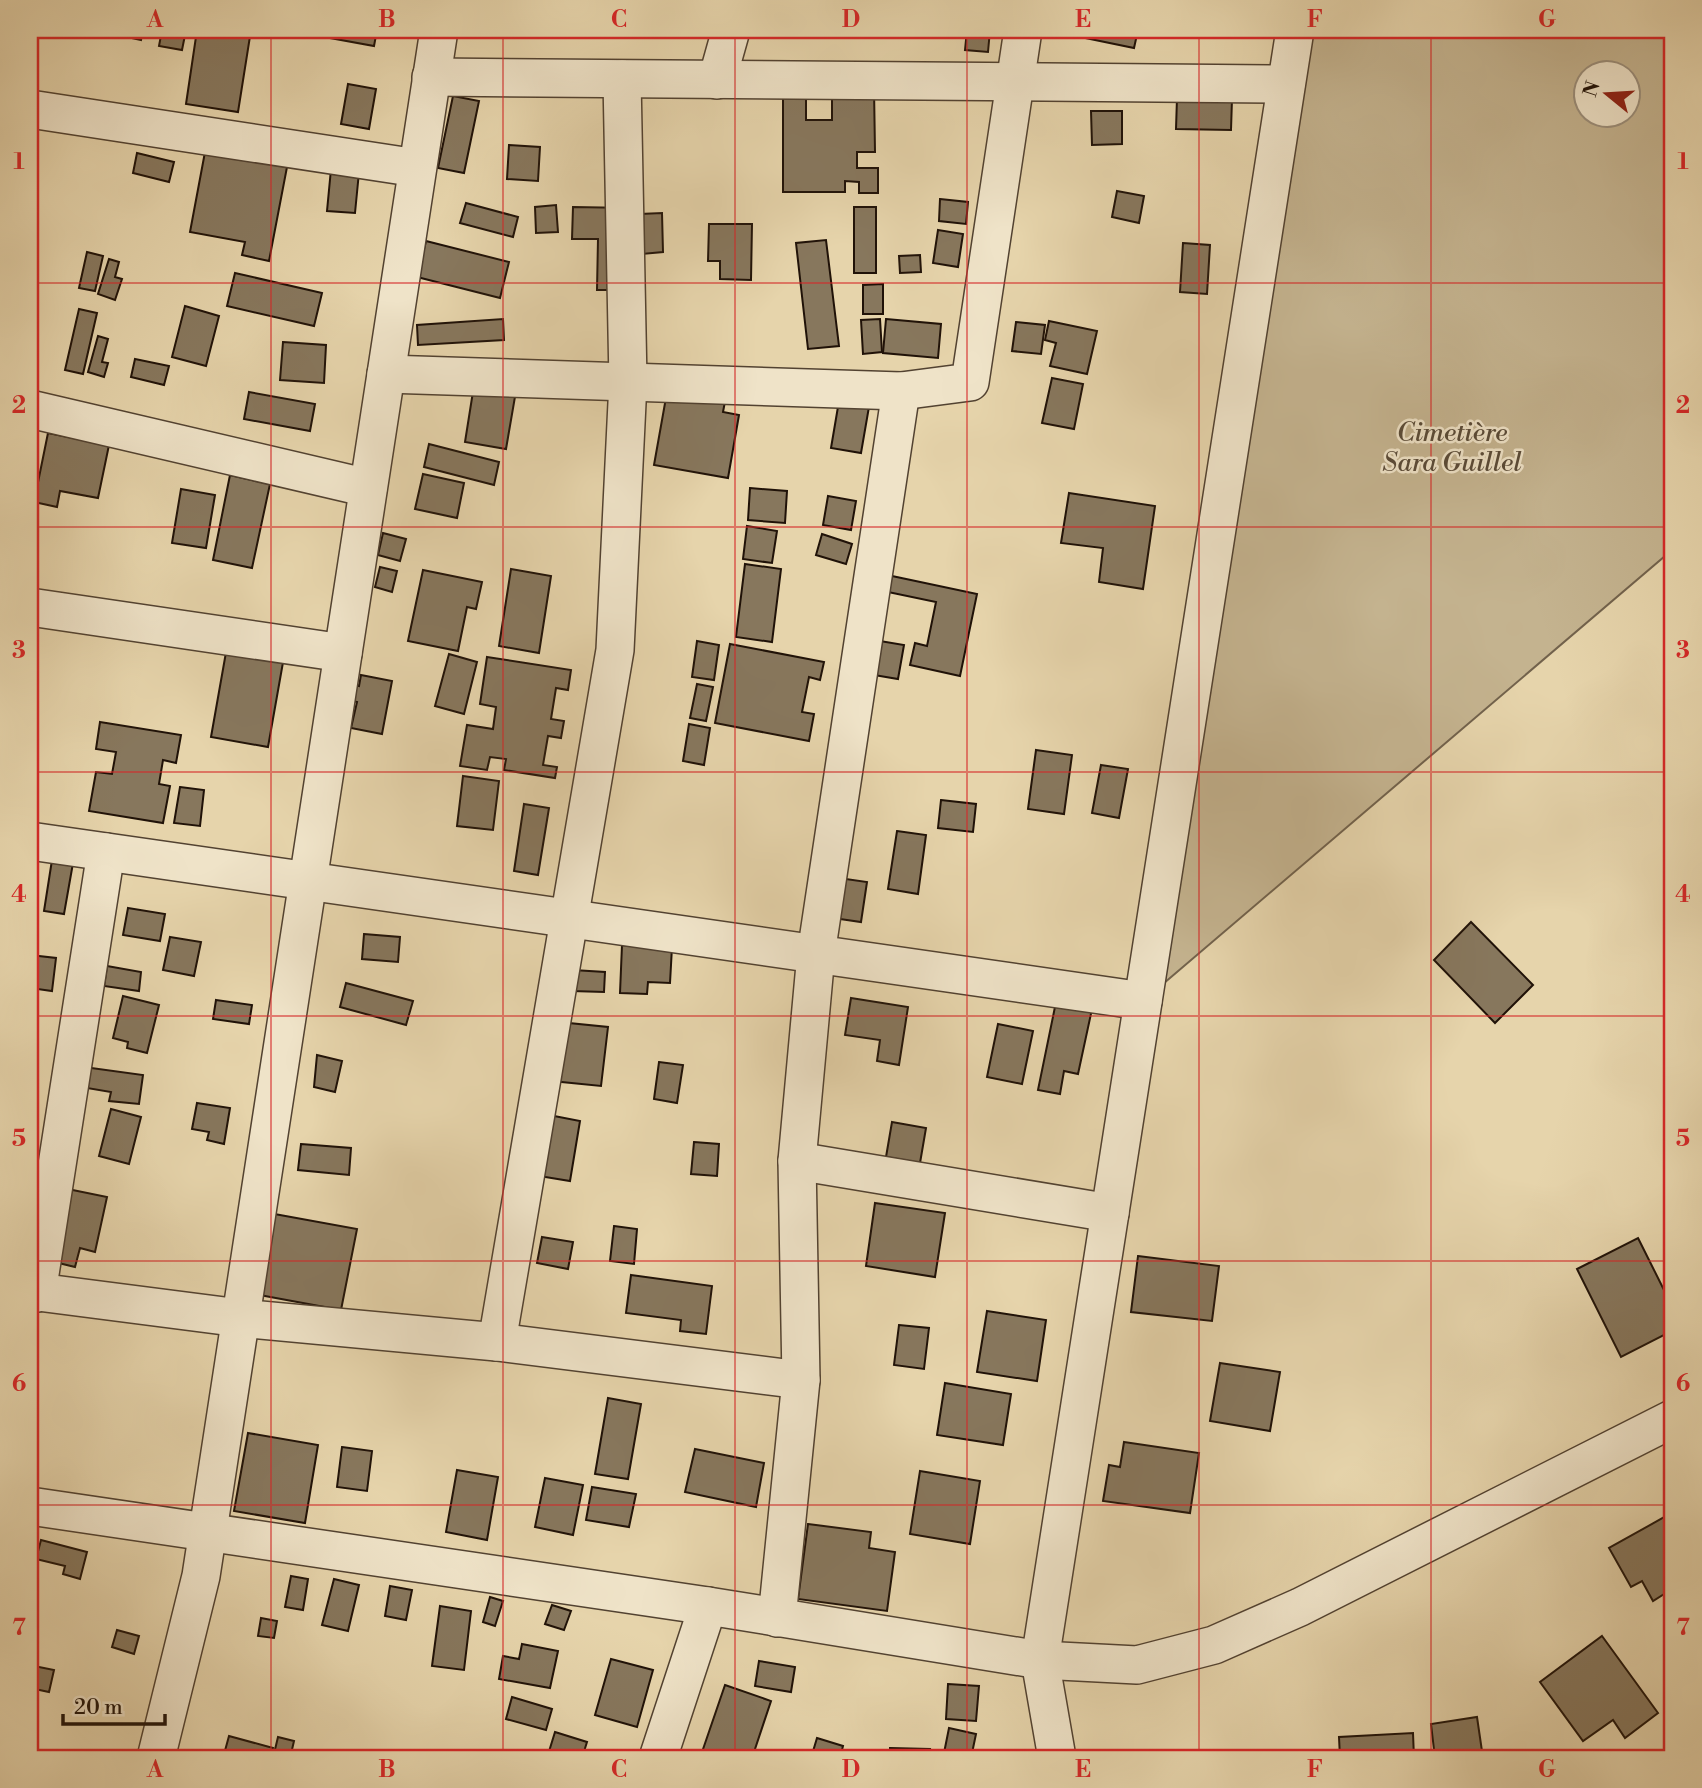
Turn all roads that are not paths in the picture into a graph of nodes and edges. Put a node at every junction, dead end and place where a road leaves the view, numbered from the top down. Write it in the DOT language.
graph roads {
  1 [pos="439,30"];
  2 [pos="731,30"];
  3 [pos="1023,30"];
  4 [pos="1295,30"];
  5 [pos="431,77"];
  6 [pos="622,79"];
  7 [pos="717,80"];
  8 [pos="1016,81"];
  9 [pos="1286,84"];
  10 [pos="30,109"];
  11 [pos="417,168"];
  12 [pos="386,374"];
  13 [pos="628,382"];
  14 [pos="901,391"];
  15 [pos="30,409"];
  16 [pos="368,488"];
  17 [pos="30,607"];
  18 [pos="343,653"];
  19 [pos="30,841"];
  20 [pos="106,852"];
  21 [pos="307,881"];
  22 [pos="571,919"];
  23 [pos="816,954"];
  24 [pos="1143,1001"];
  25 [pos="797,1161"];
  26 [pos="1110,1213"];
  27 [pos="33,1292"];
  28 [pos="240,1318"];
  29 [pos="497,1342"];
  30 [pos="801,1380"];
  31 [pos="1672,1419"];
  32 [pos="30,1506"];
  33 [pos="207,1532"];
  34 [pos="708,1606"];
  35 [pos="777,1618"];
  36 [pos="1040,1660"];
  37 [pos="156,1758"];
  38 [pos="658,1758"];
  39 [pos="1058,1758"];
  1 -- 5 [label="street"];
  2 -- 7 [label="street"];
  3 -- 8 [label="street"];
  4 -- 9 [label="street"];
  5 -- 6 [label="street"];
  5 -- 11 [label="street"];
  6 -- 7 [label="street"];
  6 -- 13 [label="street"];
  7 -- 8 [label="street"];
  8 -- 9 [label="street"];
  8 -- 14 [label="street"];
  9 -- 24 [label="street"];
  10 -- 11 [label="street"];
  11 -- 12 [label="street"];
  12 -- 13 [label="street"];
  12 -- 16 [label="street"];
  13 -- 14 [label="street"];
  13 -- 22 [label="street"];
  14 -- 23 [label="street"];
  15 -- 16 [label="street"];
  16 -- 18 [label="street"];
  17 -- 18 [label="street"];
  18 -- 21 [label="street"];
  19 -- 20 [label="street"];
  20 -- 21 [label="street"];
  20 -- 27 [label="street"];
  21 -- 22 [label="street"];
  21 -- 28 [label="street"];
  22 -- 23 [label="street"];
  22 -- 29 [label="street"];
  23 -- 24 [label="street"];
  23 -- 25 [label="street"];
  24 -- 26 [label="street"];
  25 -- 26 [label="street"];
  25 -- 30 [label="street"];
  26 -- 36 [label="street"];
  27 -- 28 [label="street"];
  28 -- 29 [label="street"];
  28 -- 33 [label="street"];
  29 -- 30 [label="street"];
  30 -- 35 [label="street"];
  31 -- 36 [label="street"];
  32 -- 33 [label="street"];
  33 -- 34 [label="street"];
  33 -- 37 [label="street"];
  34 -- 35 [label="street"];
  34 -- 38 [label="street"];
  35 -- 36 [label="street"];
  36 -- 39 [label="street"];
}
